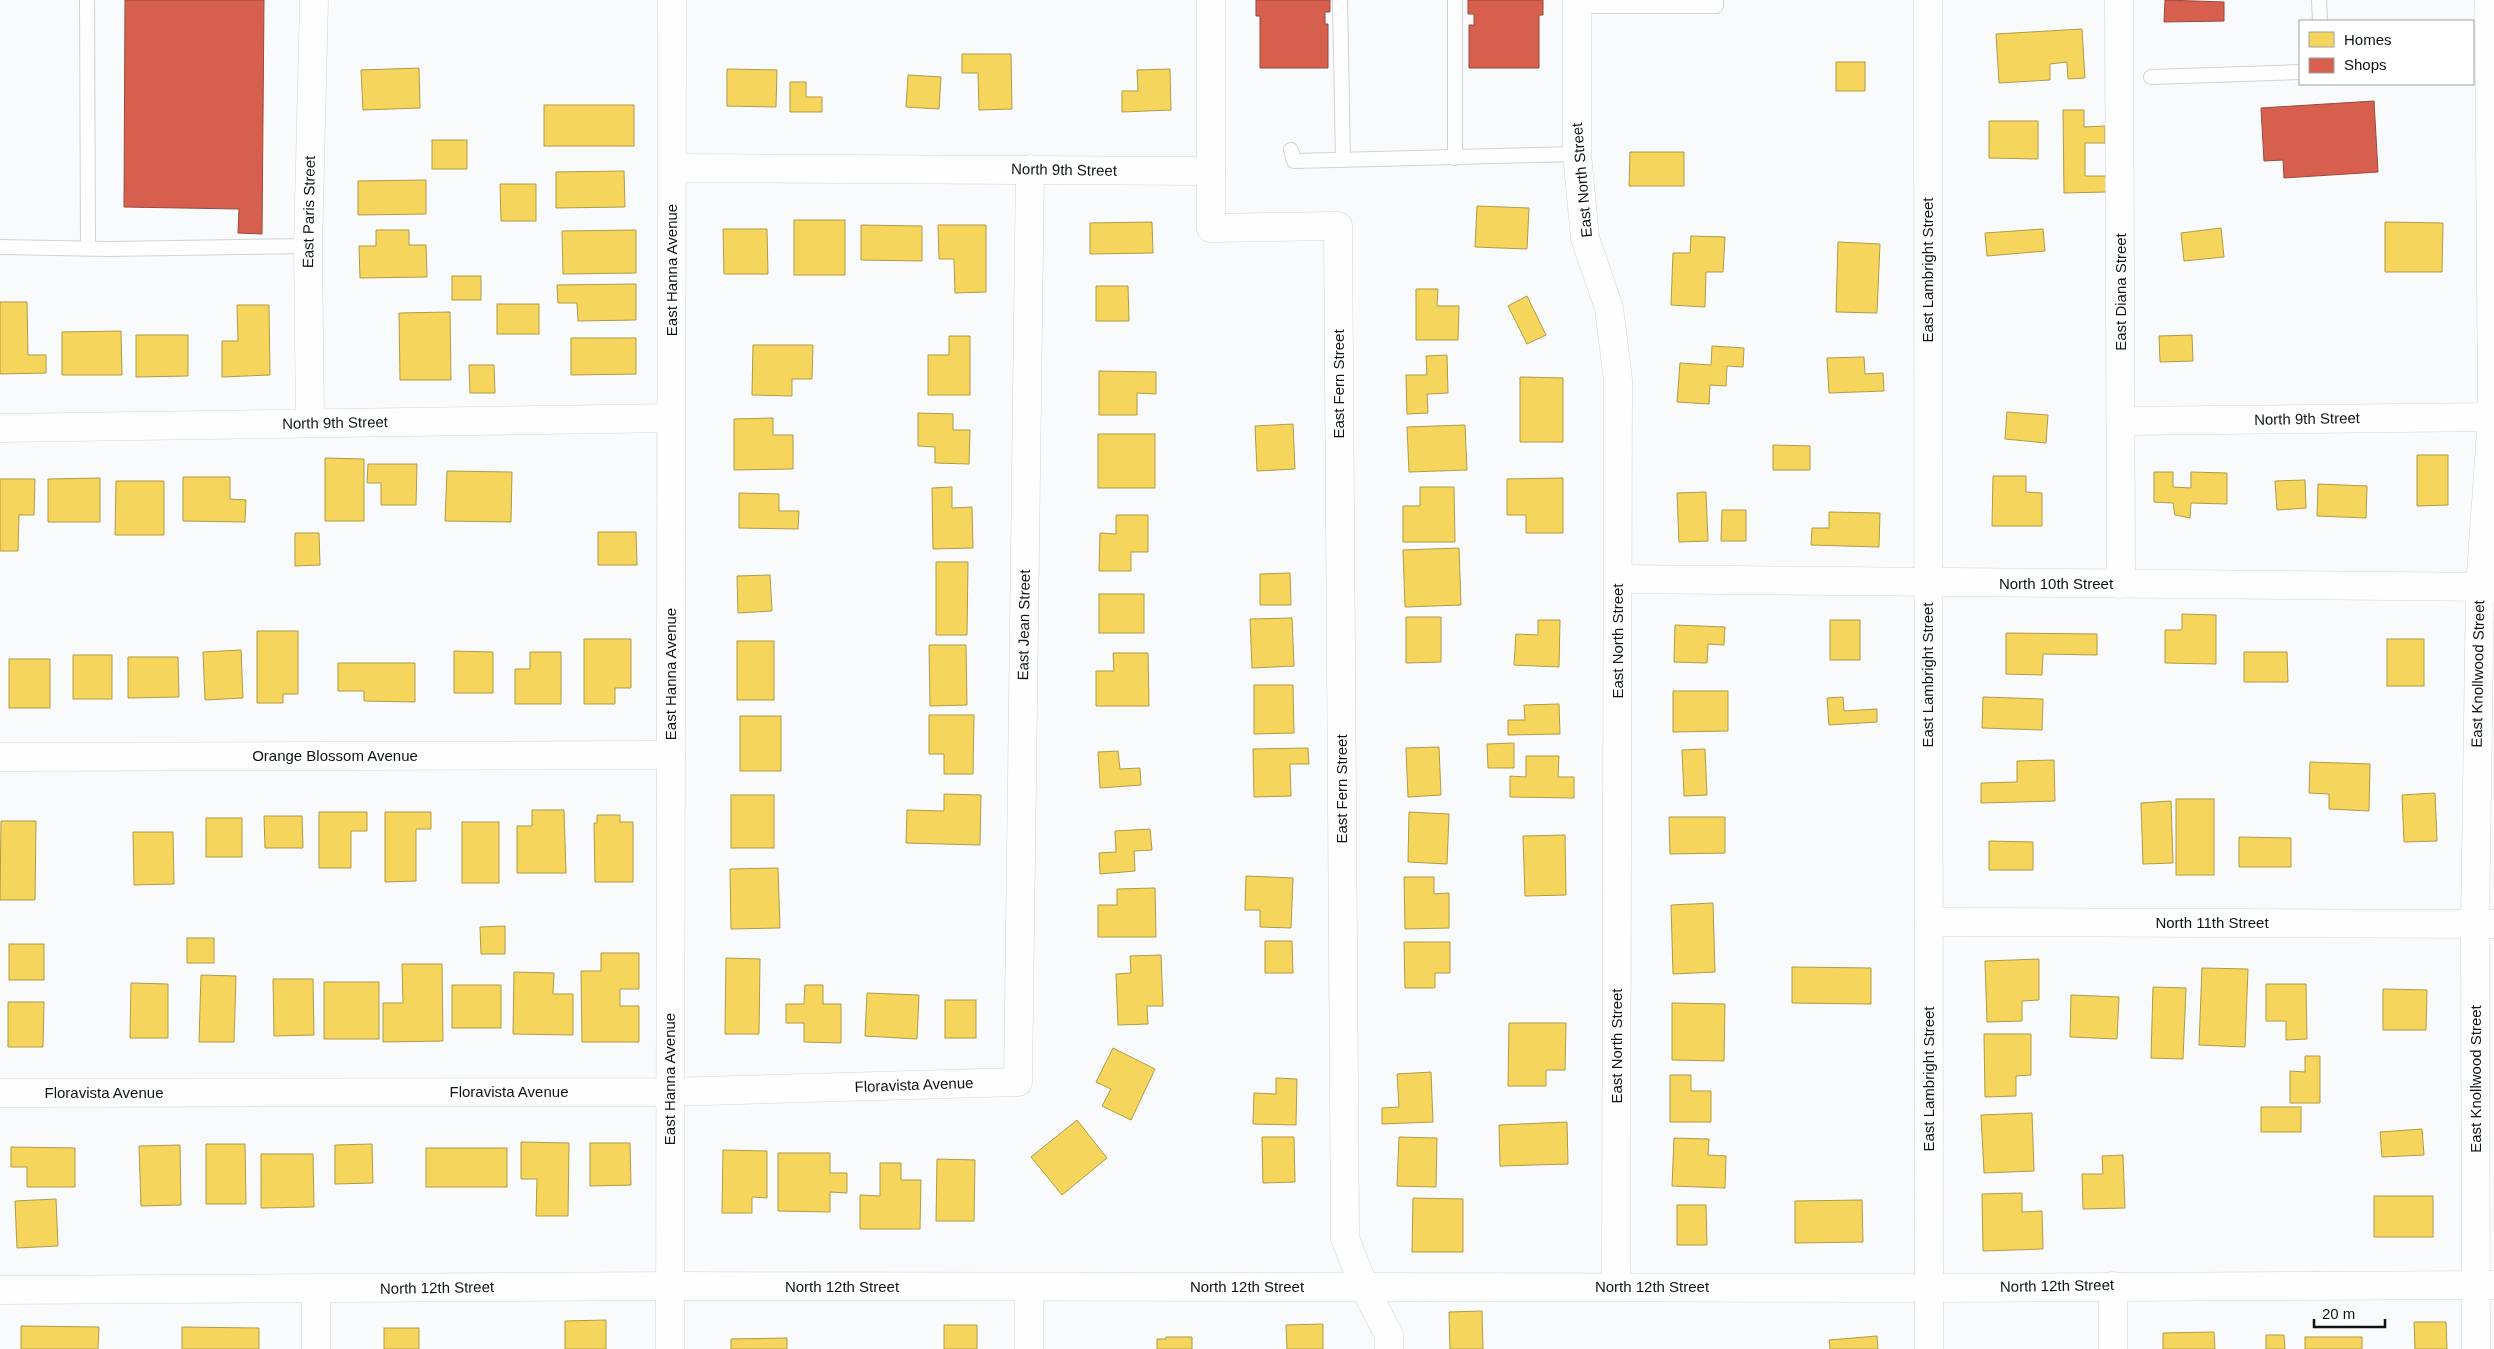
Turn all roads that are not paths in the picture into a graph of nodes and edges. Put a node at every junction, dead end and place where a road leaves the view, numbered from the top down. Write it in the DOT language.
graph roads {
  1 [pos="87,0"];
  2 [pos="314,0"];
  3 [pos="672,0"];
  4 [pos="1211,0"];
  5 [pos="1340,0"];
  6 [pos="1455,0"];
  7 [pos="1716,0"];
  8 [pos="1928,0"];
  9 [pos="2120,0"];
  10 [pos="2319,0"];
  11 [pos="2489,0"];
  12 [pos="1577,3"];
  13 [pos="2320,20"];
  14 [pos="2299,72"];
  15 [pos="2151,77"];
  16 [pos="1291,150"];
  17 [pos="1577,154"];
  18 [pos="1455,158"];
  19 [pos="1343,160"];
  20 [pos="672,168"];
  21 [pos="1030,169"];
  22 [pos="1211,171"];
  23 [pos="308,246"];
  24 [pos="0,247"];
  25 [pos="88,248"];
  26 [pos="2492,417"];
  27 [pos="671,418"];
  28 [pos="2122,421"];
  29 [pos="310,423"];
  30 [pos="0,428"];
  31 [pos="1618,579"];
  32 [pos="1928,583"];
  33 [pos="2121,584"];
  34 [pos="2487,587"];
  35 [pos="671,755"];
  36 [pos="0,757"];
  37 [pos="1929,922"];
  38 [pos="2485,924"];
  39 [pos="1018,1082"];
  40 [pos="670,1092"];
  41 [pos="0,1093"];
  42 [pos="2485,1285"];
  43 [pos="670,1286"];
  44 [pos="2113,1286"];
  45 [pos="1364,1287"];
  46 [pos="1616,1287"];
  47 [pos="1029,1288"];
  48 [pos="1929,1288"];
  49 [pos="316,1289"];
  50 [pos="0,1290"];
  51 [pos="316,1349"];
  52 [pos="670,1349"];
  53 [pos="1029,1349"];
  54 [pos="1389,1349"];
  55 [pos="1929,1349"];
  56 [pos="2113,1349"];
  57 [pos="2476,1349"];
  1 -- 25 [label="lane"];
  2 -- 23 [label="street, East Paris Street"];
  3 -- 20 [label="street, East Hanna Avenue"];
  4 -- 22 [label="street"];
  5 -- 19 [label="lane"];
  6 -- 18 [label="lane"];
  7 -- 12 [label="lane"];
  8 -- 32 [label="street, East Lambright Street"];
  9 -- 28 [label="street, East Diana Street"];
  10 -- 13 [label="lane"];
  11 -- 26 [label="street, East Knollwood Street"];
  12 -- 17 [label="street, East North Street"];
  14 -- 15 [label="lane"];
  16 -- 19 [label="lane"];
  17 -- 18 [label="lane"];
  17 -- 31 [label="street, East North Street"];
  18 -- 19 [label="lane"];
  20 -- 21 [label="street, North 9th Street"];
  20 -- 27 [label="street, East Hanna Avenue"];
  21 -- 22 [label="street, North 9th Street"];
  21 -- 39 [label="street, East Jean Street"];
  22 -- 45 [label="street, East Fern Street"];
  23 -- 25 [label="lane"];
  23 -- 29 [label="street, East Paris Street"];
  24 -- 25 [label="lane"];
  26 -- 28 [label="street, North 9th Street"];
  26 -- 34 [label="street, East Knollwood Street"];
  27 -- 29 [label="street, North 9th Street"];
  27 -- 35 [label="street, East Hanna Avenue"];
  28 -- 33 [label="street, East Diana Street"];
  29 -- 30 [label="street, North 9th Street"];
  31 -- 32 [label="street, North 10th Street"];
  31 -- 46 [label="street, East North Street"];
  32 -- 33 [label="street, North 10th Street"];
  32 -- 37 [label="street, East Lambright Street"];
  33 -- 34 [label="street, North 10th Street"];
  34 -- 38 [label="street, East Knollwood Street"];
  35 -- 36 [label="street, Orange Blossom Avenue"];
  35 -- 40 [label="street, East Hanna Avenue"];
  37 -- 38 [label="street, North 11th Street"];
  37 -- 48 [label="street, East Lambright Street"];
  38 -- 42 [label="street, East Knollwood Street"];
  39 -- 40 [label="street, Floravista Avenue"];
  40 -- 41 [label="street, Floravista Avenue"];
  40 -- 43 [label="street, East Hanna Avenue"];
  42 -- 44 [label="street, North 12th Street"];
  42 -- 57 [label="street, East Knollwood Street"];
  43 -- 47 [label="street, North 12th Street"];
  43 -- 49 [label="street, North 12th Street"];
  43 -- 52 [label="street, East Hanna Avenue"];
  44 -- 48 [label="street, North 12th Street"];
  44 -- 56 [label="street"];
  45 -- 46 [label="street, North 12th Street"];
  45 -- 47 [label="street, North 12th Street"];
  45 -- 54 [label="street"];
  46 -- 48 [label="street, North 12th Street"];
  47 -- 53 [label="street"];
  48 -- 55 [label="street, East Lambright Street"];
  49 -- 50 [label="street, North 12th Street"];
  49 -- 51 [label="street"];
}
